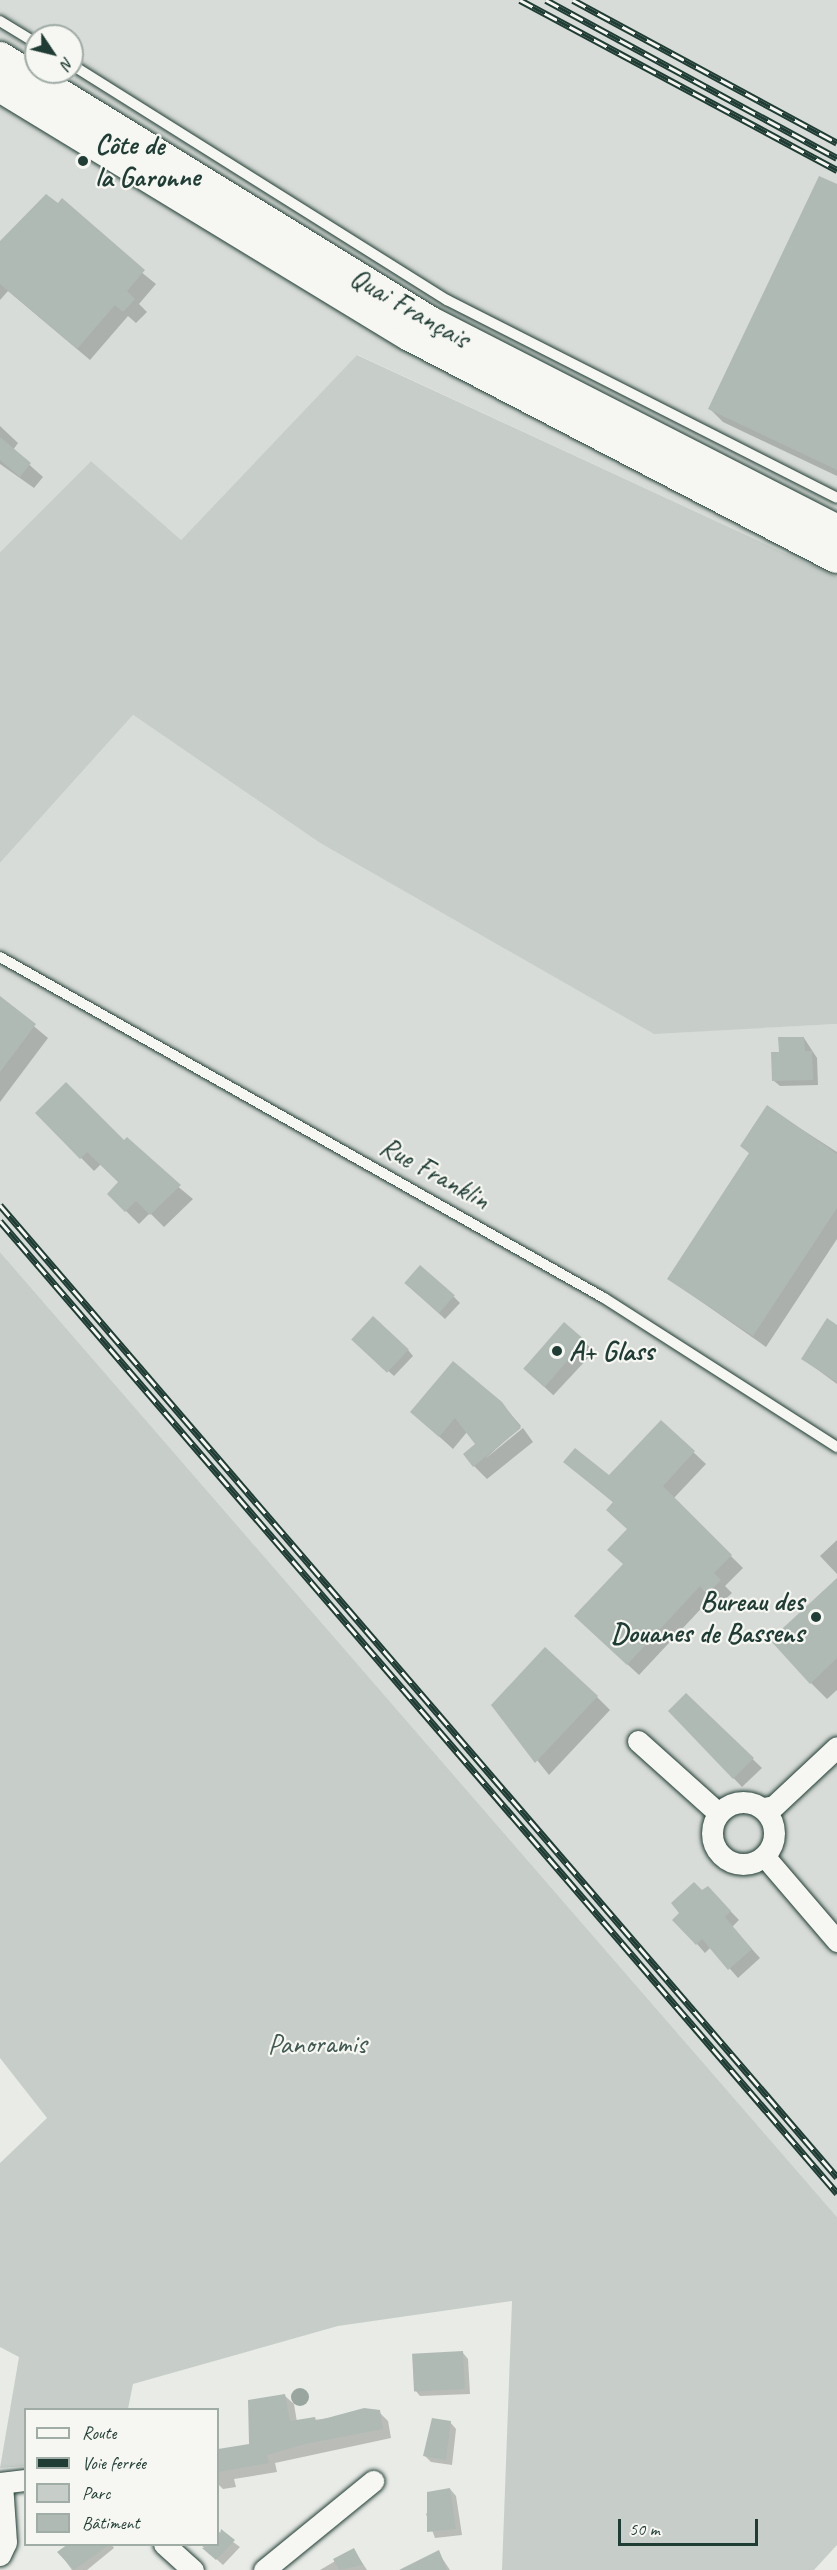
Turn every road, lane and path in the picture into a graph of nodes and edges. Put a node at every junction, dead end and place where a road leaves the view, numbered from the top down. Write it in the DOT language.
graph roads {
  1 [pos="0,21"];
  2 [pos="24,36"];
  3 [pos="0,57"];
  4 [pos="84,73"];
  5 [pos="0,87"];
  6 [pos="837,498"];
  7 [pos="837,530"];
  8 [pos="837,558"];
  9 [pos="0,957"];
  10 [pos="837,1447"];
  11 [pos="638,1741"];
  12 [pos="837,1747"];
  13 [pos="764,1808"];
  14 [pos="717,1812"];
  15 [pos="765,1857"];
  16 [pos="837,1941"];
  17 [pos="24,2480"];
  18 [pos="373,2481"];
  19 [pos="1,2483"];
  20 [pos="166,2546"];
  21 [pos="0,2555"];
  22 [pos="193,2570"];
  23 [pos="264,2570"];
  1 -- 2 [label="lane"];
  3 -- 7 [label="main road, Quai Français"];
  4 -- 6 [label="lane"];
  5 -- 8 [label="main road, Quai Français"];
  9 -- 10 [label="lane, Rue Franklin"];
  11 -- 14 [label="street"];
  12 -- 13 [label="street"];
  13 -- 14 [label="street"];
  13 -- 15 [label="street"];
  14 -- 15 [label="street"];
  15 -- 16 [label="street"];
  17 -- 19 [label="street"];
  18 -- 23 [label="street"];
  19 -- 21 [label="street"];
  20 -- 22 [label="street"];
}
